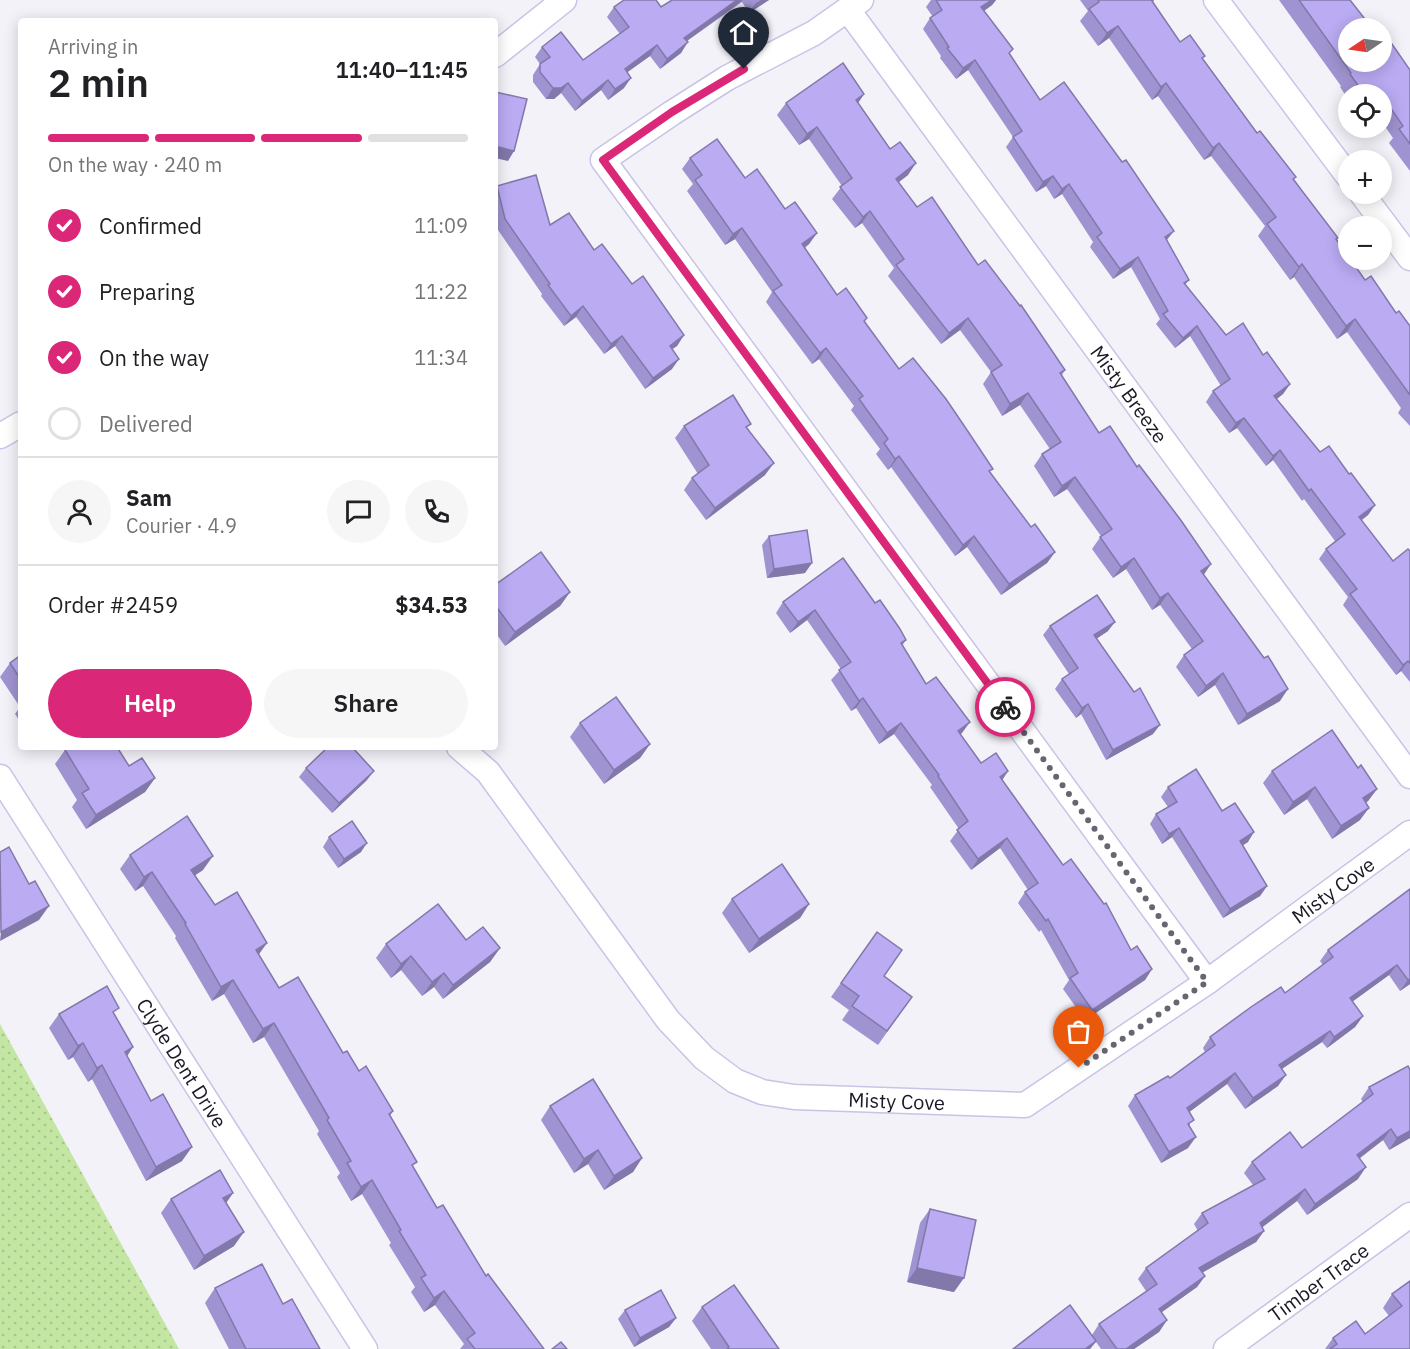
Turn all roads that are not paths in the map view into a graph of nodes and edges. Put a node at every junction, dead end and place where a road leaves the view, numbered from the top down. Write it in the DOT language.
graph roads {
  1 [pos="564,0"];
  2 [pos="1216,0"];
  3 [pos="854,5"];
  4 [pos="498,53"];
  5 [pos="1338,163"];
  6 [pos="1370,204"];
  7 [pos="1410,258"];
  8 [pos="18,426"];
  9 [pos="0,436"];
  10 [pos="463,750"];
  11 [pos="1410,776"];
  12 [pos="0,777"];
  13 [pos="1410,833"];
  14 [pos="1207,982"];
  15 [pos="1410,1215"];
  16 [pos="365,1349"];
  17 [pos="1226,1349"];
  1 -- 4 [label="street"];
  2 -- 5 [label="street"];
  3 -- 11 [label="street, Misty Breeze"];
  3 -- 14 [label="street"];
  6 -- 7 [label="street"];
  8 -- 9 [label="street"];
  10 -- 14 [label="street, Misty Cove"];
  12 -- 16 [label="street, Clyde Dent Drive"];
  13 -- 14 [label="street, Misty Cove"];
  15 -- 17 [label="street, Timber Trace"];
}
